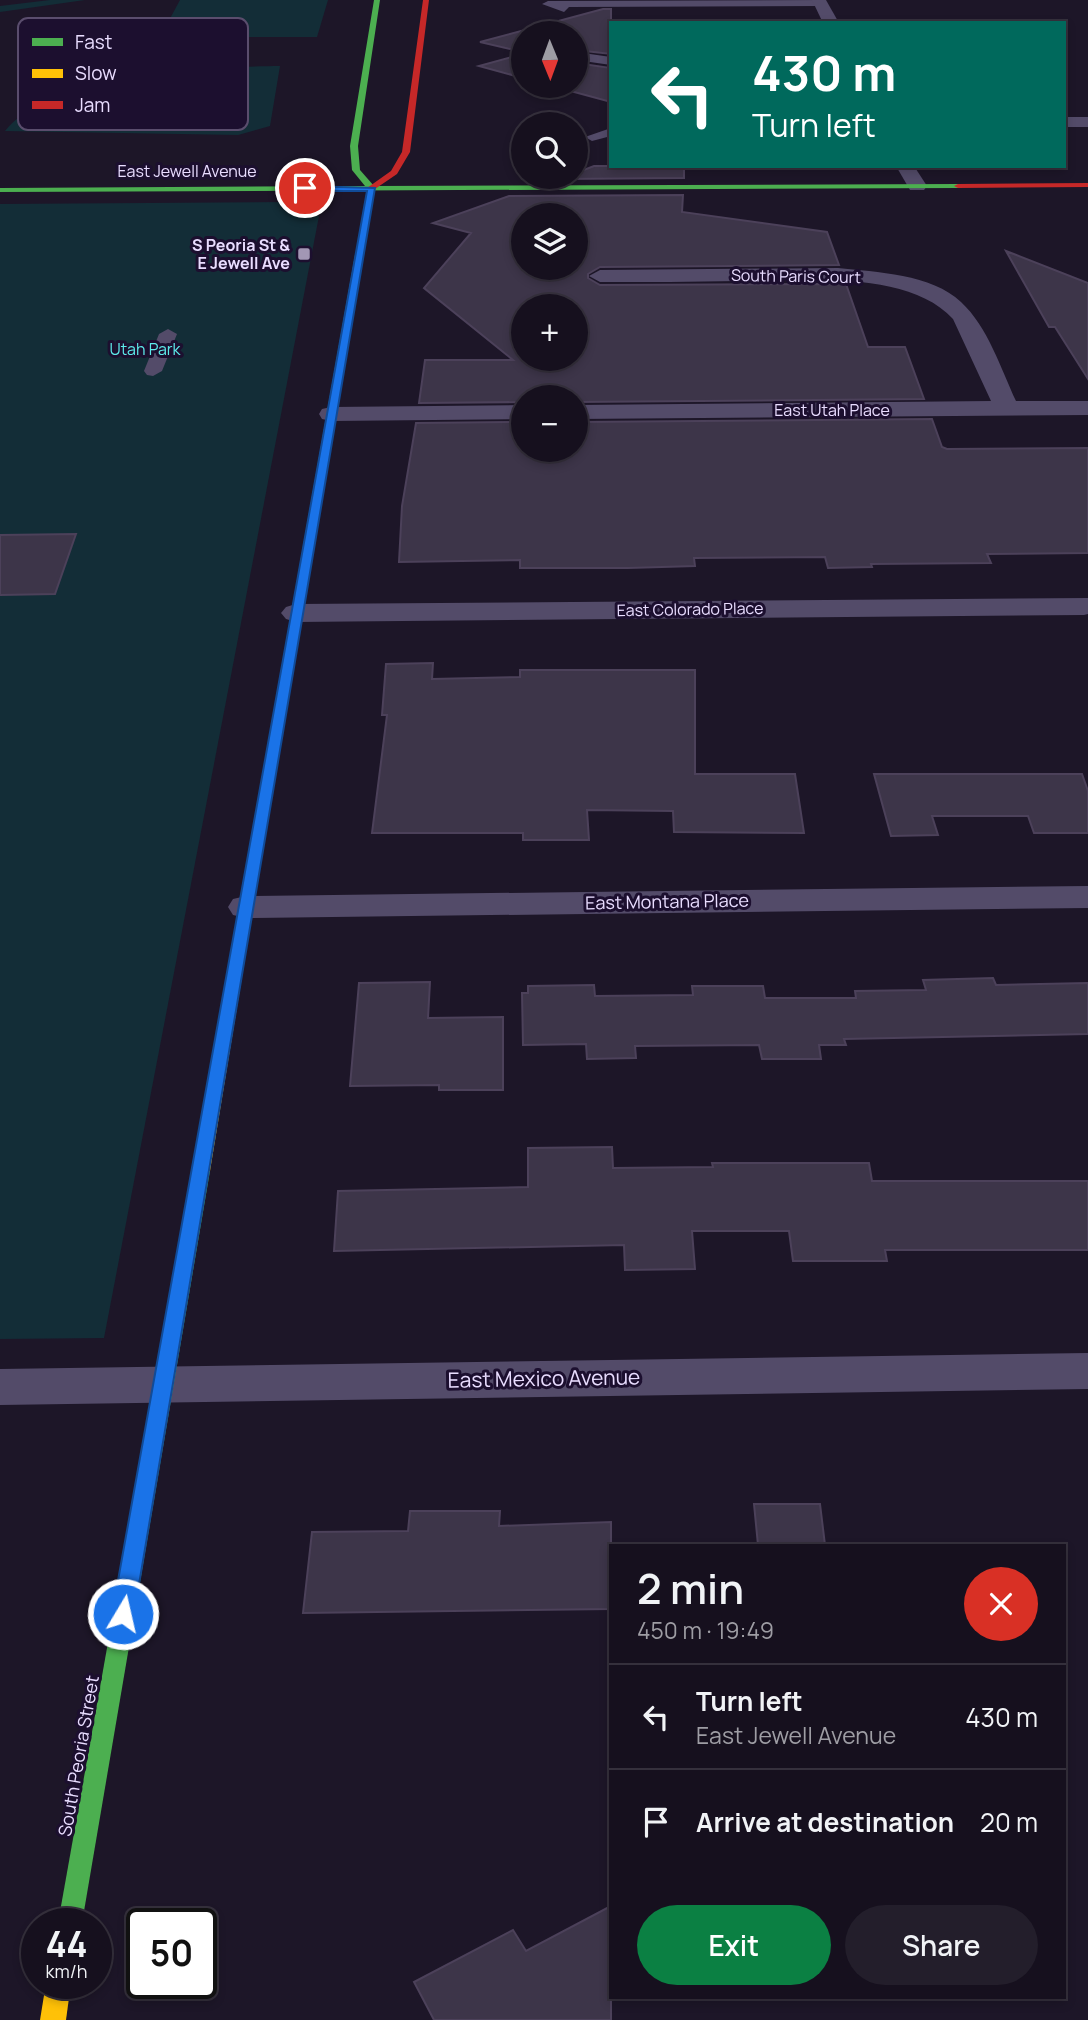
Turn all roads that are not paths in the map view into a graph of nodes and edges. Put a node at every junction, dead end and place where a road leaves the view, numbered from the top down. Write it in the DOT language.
graph roads {
  1 [pos="377,0"];
  2 [pos="426,0"];
  3 [pos="820,1"];
  4 [pos="564,9"];
  5 [pos="830,21"];
  6 [pos="588,58"];
  7 [pos="609,61"];
  8 [pos="1066,122"];
  9 [pos="1088,122"];
  10 [pos="609,133"];
  11 [pos="592,137"];
  12 [pos="906,168"];
  13 [pos="1088,185"];
  14 [pos="917,186"];
  15 [pos="371,188"];
  16 [pos="0,190"];
  17 [pos="600,276"];
  18 [pos="168,334"];
  19 [pos="153,371"];
  20 [pos="1007,408"];
  21 [pos="1088,408"];
  22 [pos="511,412"];
  23 [pos="588,412"];
  24 [pos="331,414"];
  25 [pos="1084,606"];
  26 [pos="296,613"];
  27 [pos="1088,897"];
  28 [pos="246,906"];
  29 [pos="1088,1371"];
  30 [pos="162,1384"];
  31 [pos="0,1387"];
  32 [pos="72,1908"];
  33 [pos="56,1999"];
  34 [pos="53,2020"];
  1 -- 15 [label="main road"];
  2 -- 15 [label="main road"];
  3 -- 4 [label="lane"];
  3 -- 5 [label="street"];
  6 -- 7 [label="lane"];
  8 -- 9 [label="street"];
  10 -- 11 [label="lane"];
  12 -- 14 [label="street"];
  13 -- 14 [label="main road, East Jewell Avenue"];
  14 -- 15 [label="main road, East Jewell Avenue"];
  15 -- 16 [label="main road, East Jewell Avenue"];
  15 -- 24 [label="main road, South Peoria Street"];
  17 -- 20 [label="street, South Paris Court"];
  18 -- 19 [label="lane"];
  20 -- 21 [label="street, East Utah Place"];
  20 -- 23 [label="street, East Utah Place"];
  22 -- 24 [label="street"];
  24 -- 26 [label="main road, South Peoria Street"];
  25 -- 26 [label="street, East Colorado Place"];
  26 -- 28 [label="main road, South Peoria Street"];
  27 -- 28 [label="street, East Montana Place"];
  28 -- 30 [label="main road, South Peoria Street"];
  29 -- 30 [label="street, East Mexico Avenue"];
  30 -- 31 [label="street, East Mexico Avenue"];
  30 -- 32 [label="main road, South Peoria Street"];
  33 -- 34 [label="main road"];
}
